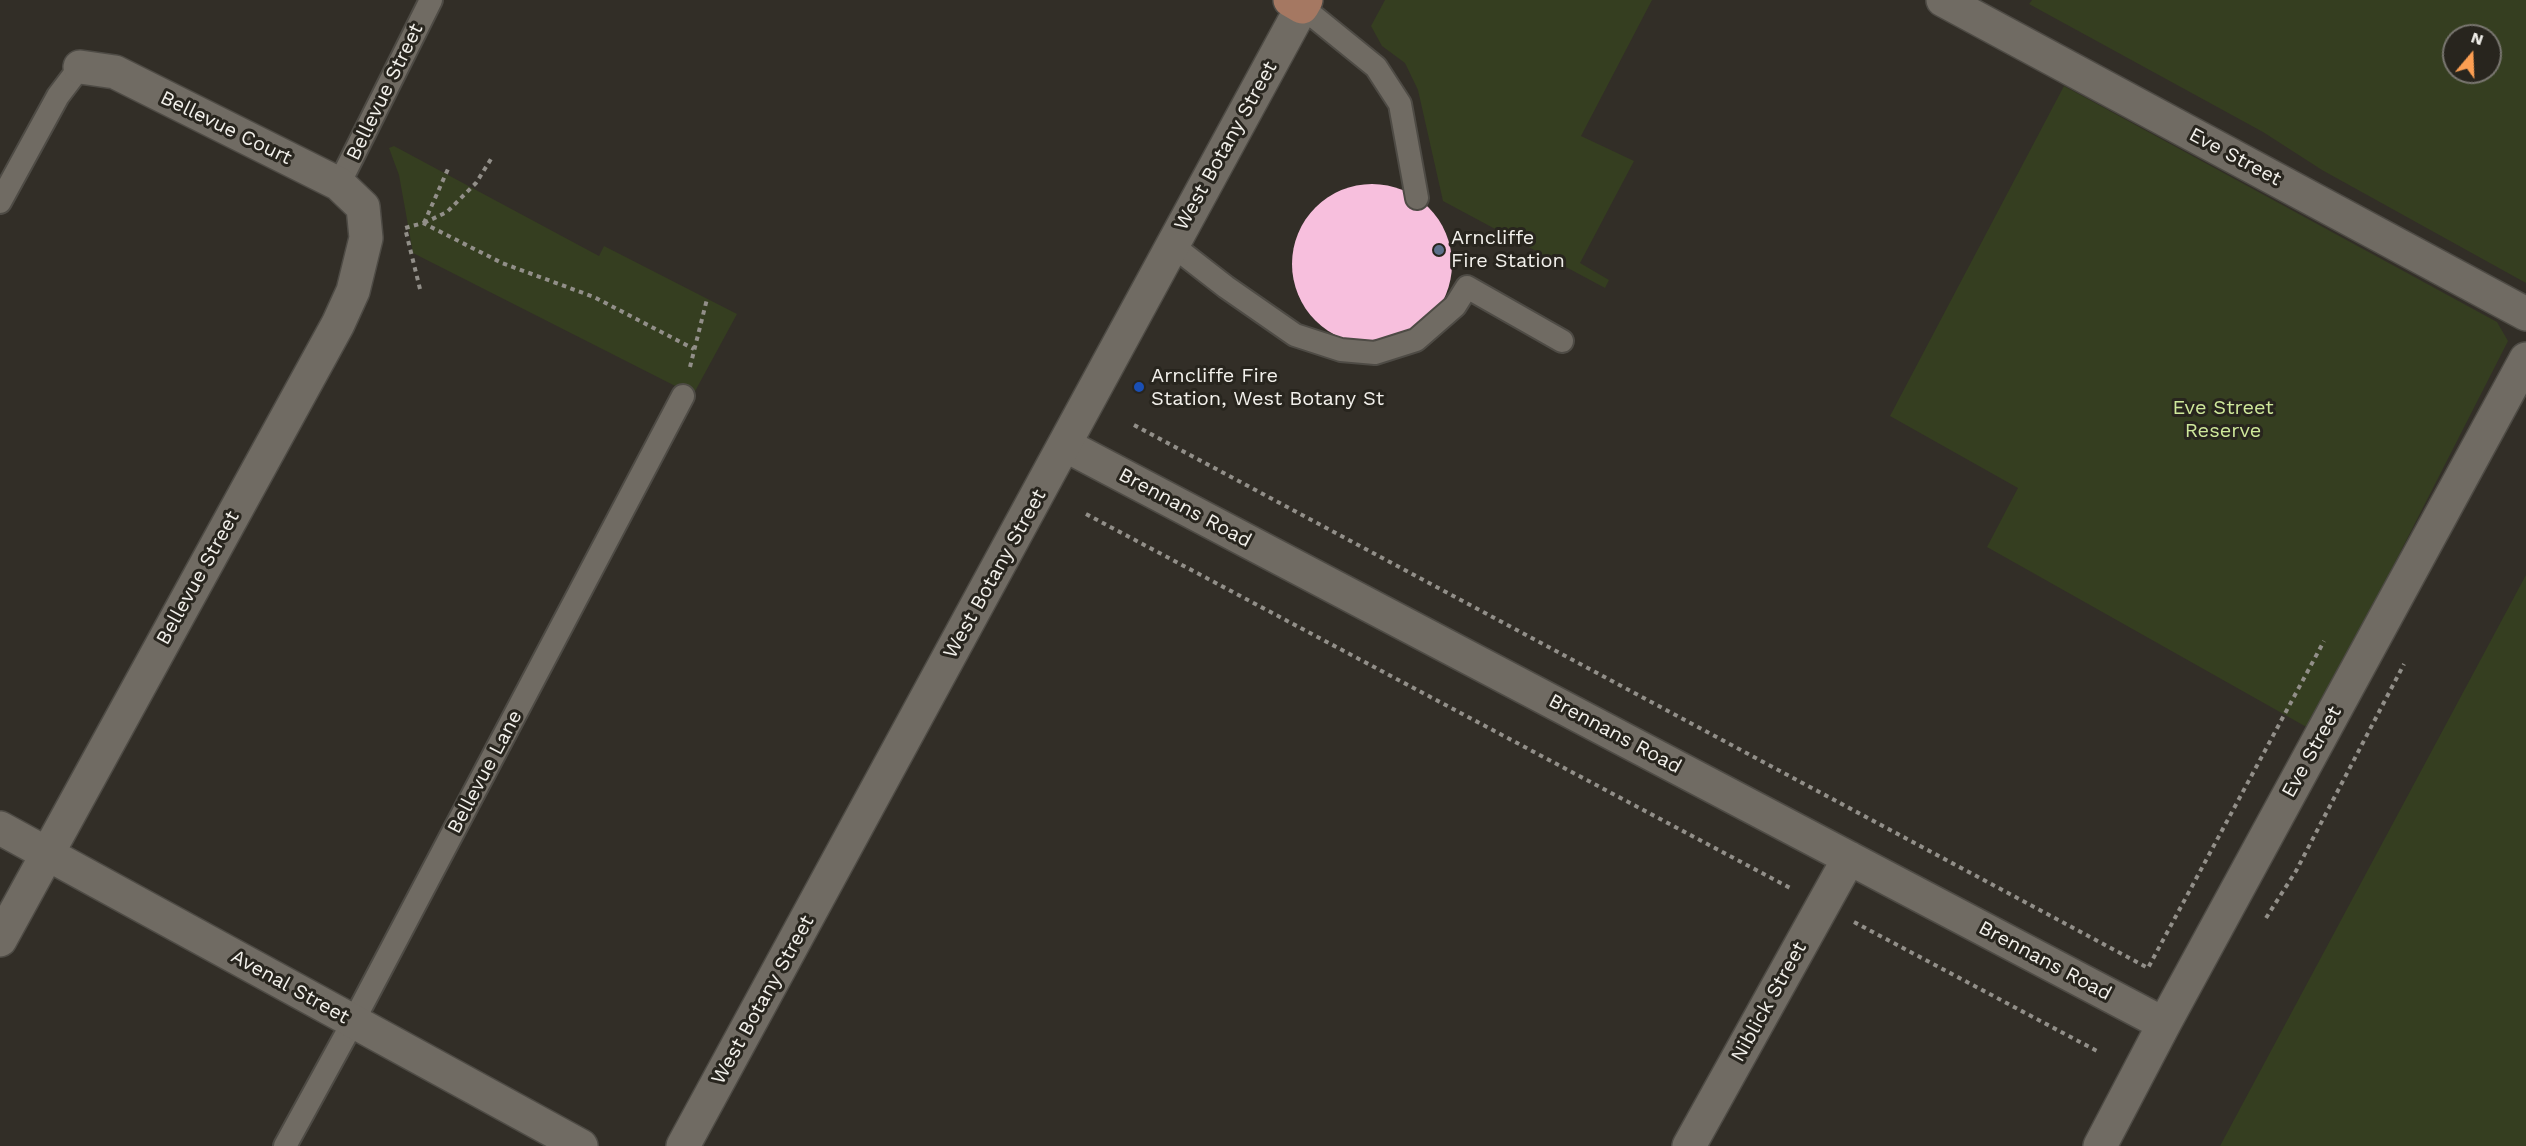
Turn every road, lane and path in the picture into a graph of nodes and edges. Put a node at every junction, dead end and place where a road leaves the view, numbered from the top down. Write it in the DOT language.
graph roads {
  1 [pos="430,0"];
  2 [pos="1943,0"];
  3 [pos="1299,2"];
  4 [pos="80,67"];
  5 [pos="491,159"];
  6 [pos="448,169"];
  7 [pos="339,184"];
  8 [pos="1417,198"];
  9 [pos="0,202"];
  10 [pos="363,207"];
  11 [pos="423,224"];
  12 [pos="1172,245"];
  13 [pos="420,289"];
  14 [pos="707,299"];
  15 [pos="2526,314"];
  16 [pos="1563,341"];
  17 [pos="694,349"];
  18 [pos="2526,359"];
  19 [pos="683,396"];
  20 [pos="1134,425"];
  21 [pos="1065,445"];
  22 [pos="1086,514"];
  23 [pos="2324,641"];
  24 [pos="0,828"];
  25 [pos="48,854"];
  26 [pos="1849,858"];
  27 [pos="1823,906"];
  28 [pos="0,940"];
  29 [pos="353,1022"];
  30 [pos="2164,1024"];
  31 [pos="2097,1052"];
  32 [pos="285,1146"];
  33 [pos="580,1146"];
  34 [pos="683,1146"];
  35 [pos="1689,1146"];
  36 [pos="2100,1146"];
  1 -- 7 [label="lane, Bellevue Street"];
  2 -- 15 [label="street, Eve Street"];
  3 -- 8 [label="lane"];
  3 -- 12 [label="street, West Botany Street"];
  4 -- 7 [label="street, Bellevue Court"];
  4 -- 9 [label="lane"];
  5 -- 11 [label="path"];
  6 -- 11 [label="path"];
  7 -- 10 [label="street, Bellevue Court"];
  10 -- 25 [label="street, Bellevue Street"];
  11 -- 13 [label="path"];
  11 -- 17 [label="path"];
  12 -- 16 [label="lane"];
  12 -- 21 [label="street, West Botany Street"];
  14 -- 17 [label="path"];
  17 -- 19 [label="path"];
  18 -- 30 [label="street, Eve Street"];
  19 -- 29 [label="lane, Bellevue Lane"];
  20 -- 23 [label="path"];
  21 -- 26 [label="street, Brennans Road"];
  21 -- 34 [label="street, West Botany Street"];
  22 -- 27 [label="path"];
  24 -- 25 [label="street, Avenal Street"];
  25 -- 28 [label="street, Bellevue Street"];
  25 -- 29 [label="street, Avenal Street"];
  26 -- 27 [label="street, Niblick Street"];
  26 -- 30 [label="street, Brennans Road"];
  27 -- 31 [label="path"];
  27 -- 35 [label="street, Niblick Street"];
  29 -- 32 [label="lane, Bellevue Lane"];
  29 -- 33 [label="street, Avenal Street"];
  30 -- 36 [label="street, Eve Street"];
}
